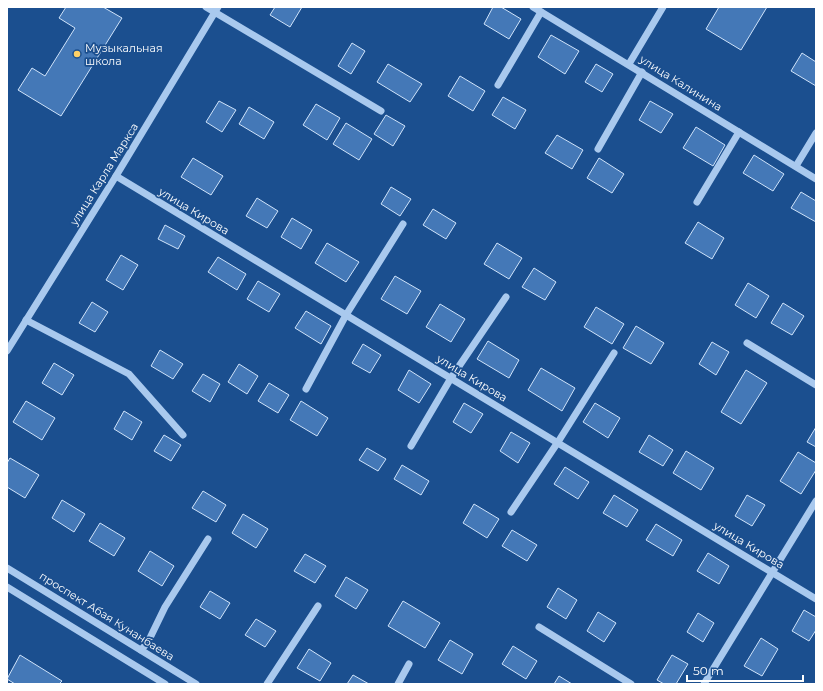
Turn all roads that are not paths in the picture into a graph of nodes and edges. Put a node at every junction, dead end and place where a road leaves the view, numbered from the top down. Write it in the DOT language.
graph roads {
  1 [pos="206,7"];
  2 [pos="533,7"];
  3 [pos="663,7"];
  4 [pos="216,10"];
  5 [pos="541,12"];
  6 [pos="628,64"];
  7 [pos="642,72"];
  8 [pos="498,85"];
  9 [pos="381,111"];
  10 [pos="739,132"];
  11 [pos="816,133"];
  12 [pos="598,149"];
  13 [pos="796,166"];
  14 [pos="116,176"];
  15 [pos="816,179"];
  16 [pos="696,202"];
  17 [pos="403,224"];
  18 [pos="506,297"];
  19 [pos="346,315"];
  20 [pos="26,320"];
  21 [pos="747,343"];
  22 [pos="7,350"];
  23 [pos="614,353"];
  24 [pos="451,378"];
  25 [pos="816,385"];
  26 [pos="306,389"];
  27 [pos="183,435"];
  28 [pos="558,442"];
  29 [pos="411,446"];
  30 [pos="816,501"];
  31 [pos="511,512"];
  32 [pos="208,539"];
  33 [pos="7,568"];
  34 [pos="773,572"];
  35 [pos="7,587"];
  36 [pos="816,599"];
  37 [pos="318,606"];
  38 [pos="539,627"];
  39 [pos="141,650"];
  40 [pos="409,664"];
  41 [pos="165,684"];
  42 [pos="196,684"];
  43 [pos="267,684"];
  44 [pos="398,684"];
  45 [pos="631,684"];
  46 [pos="704,684"];
  1 -- 4 [label="street"];
  2 -- 5 [label="street, улица Калинина"];
  3 -- 6 [label="street"];
  4 -- 9 [label="street"];
  4 -- 14 [label="street, улица Карла Маркса"];
  5 -- 6 [label="street, улица Калинина"];
  5 -- 8 [label="street"];
  6 -- 7 [label="street, улица Калинина"];
  7 -- 10 [label="street, улица Калинина"];
  7 -- 12 [label="street"];
  10 -- 13 [label="street, улица Калинина"];
  10 -- 16 [label="street"];
  11 -- 13 [label="street"];
  13 -- 15 [label="street, улица Калинина"];
  14 -- 19 [label="street, улица Кирова"];
  14 -- 20 [label="street, улица Карла Маркса"];
  17 -- 19 [label="street"];
  18 -- 24 [label="street"];
  19 -- 24 [label="street, улица Кирова"];
  19 -- 26 [label="street"];
  20 -- 22 [label="street, улица Карла Маркса"];
  20 -- 27 [label="street"];
  21 -- 25 [label="street"];
  23 -- 28 [label="street"];
  24 -- 28 [label="street, улица Кирова"];
  24 -- 29 [label="street"];
  28 -- 31 [label="street"];
  28 -- 34 [label="street, улица Кирова"];
  30 -- 34 [label="street"];
  32 -- 39 [label="street"];
  33 -- 39 [label="street, проспект Абая Кунанбаева"];
  34 -- 36 [label="street, улица Кирова"];
  34 -- 46 [label="street"];
  35 -- 41 [label="street"];
  37 -- 43 [label="street"];
  38 -- 45 [label="street"];
  39 -- 42 [label="street, проспект Абая Кунанбаева"];
  40 -- 44 [label="street"];
}
